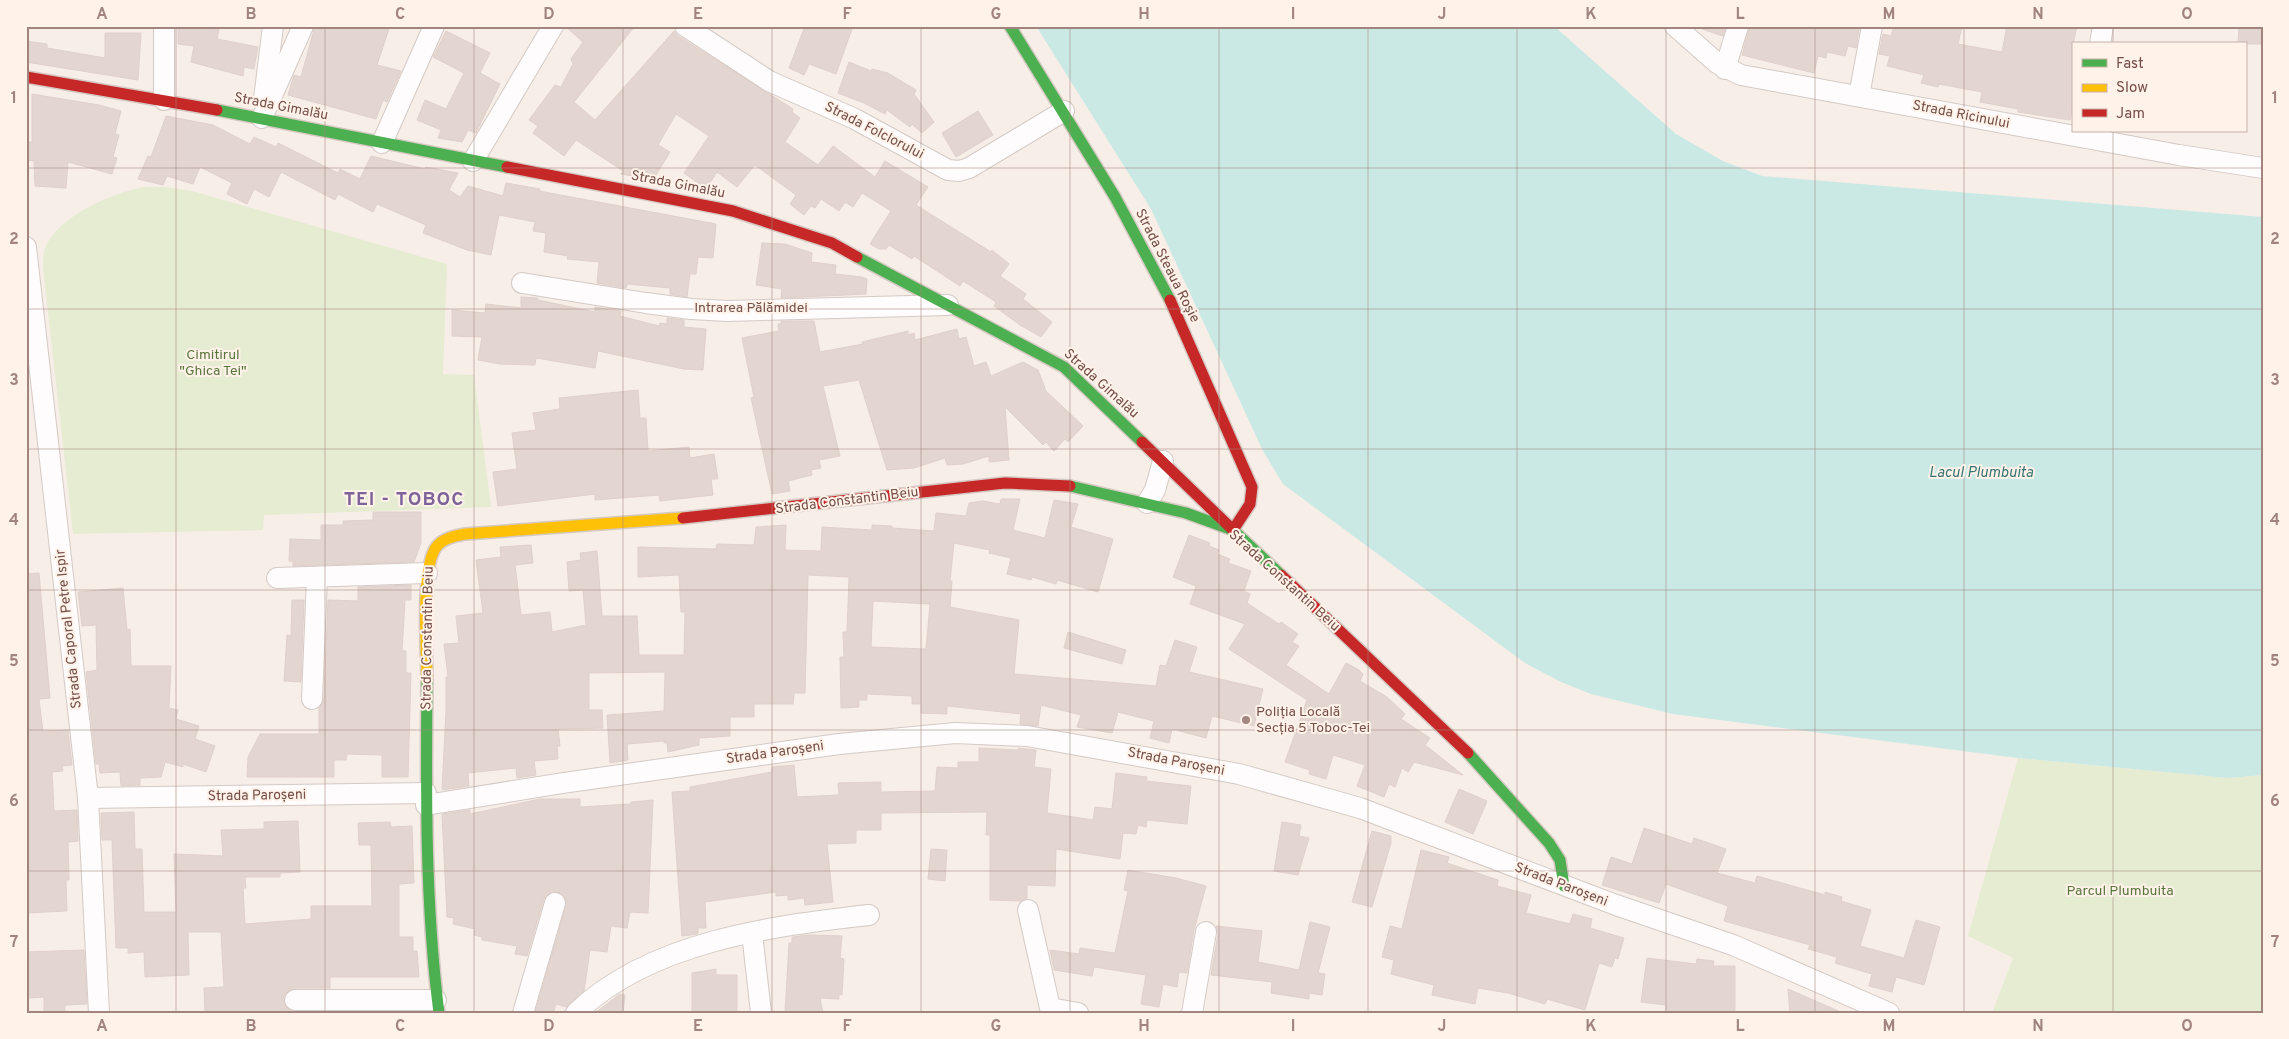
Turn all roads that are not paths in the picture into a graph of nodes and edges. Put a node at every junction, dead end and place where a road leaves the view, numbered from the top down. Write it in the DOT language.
graph roads {
  1 [pos="164,26"];
  2 [pos="273,26"];
  3 [pos="303,26"];
  4 [pos="434,26"];
  5 [pos="553,26"];
  6 [pos="685,26"];
  7 [pos="1010,26"];
  8 [pos="1675,26"];
  9 [pos="1738,26"];
  10 [pos="1872,26"];
  11 [pos="2103,26"];
  12 [pos="2100,42"];
  13 [pos="1725,69"];
  14 [pos="26,77"];
  15 [pos="1859,96"];
  16 [pos="164,100"];
  17 [pos="1064,111"];
  18 [pos="262,118"];
  19 [pos="2087,135"];
  20 [pos="382,143"];
  21 [pos="473,161"];
  22 [pos="2263,168"];
  23 [pos="26,247"];
  24 [pos="522,283"];
  25 [pos="952,305"];
  26 [pos="1163,462"];
  27 [pos="1147,503"];
  28 [pos="1232,530"];
  29 [pos="427,573"];
  30 [pos="317,577"];
  31 [pos="277,578"];
  32 [pos="312,699"];
  33 [pos="88,798"];
  34 [pos="426,799"];
  35 [pos="1564,886"];
  36 [pos="555,903"];
  37 [pos="1028,910"];
  38 [pos="869,916"];
  39 [pos="1206,932"];
  40 [pos="752,933"];
  41 [pos="295,1000"];
  42 [pos="437,1007"];
  43 [pos="99,1013"];
  44 [pos="523,1013"];
  45 [pos="576,1013"];
  46 [pos="761,1013"];
  47 [pos="1078,1013"];
  48 [pos="1192,1013"];
  49 [pos="1889,1013"];
  1 -- 16 [label="street"];
  2 -- 18 [label="street"];
  3 -- 18 [label="street"];
  4 -- 20 [label="street"];
  5 -- 21 [label="street"];
  6 -- 17 [label="street, Strada Folclorului"];
  7 -- 17 [label="street, Strada Steaua Roșie"];
  8 -- 13 [label="street, Strada Ricinului"];
  9 -- 13 [label="street"];
  10 -- 15 [label="street"];
  11 -- 12 [label="street"];
  13 -- 15 [label="street, Strada Ricinului"];
  14 -- 16 [label="street, Strada Gimalău"];
  15 -- 19 [label="street, Strada Ricinului"];
  16 -- 18 [label="street, Strada Gimalău"];
  17 -- 28 [label="street, Strada Steaua Roșie"];
  18 -- 20 [label="street, Strada Gimalău"];
  19 -- 22 [label="street, Strada Ricinului"];
  20 -- 21 [label="street, Strada Gimalău"];
  21 -- 25 [label="street, Strada Gimalău"];
  23 -- 33 [label="street, Strada Caporal Petre Ispir"];
  24 -- 25 [label="street, Intrarea Pălămidei"];
  25 -- 26 [label="street, Strada Gimalău"];
  26 -- 27 [label="street"];
  26 -- 28 [label="street, Strada Gimalău"];
  27 -- 28 [label="street, Strada Constantin Beiu"];
  27 -- 29 [label="street, Strada Constantin Beiu"];
  28 -- 35 [label="street, Strada Constantin Beiu"];
  29 -- 30 [label="street"];
  29 -- 34 [label="street, Strada Constantin Beiu"];
  30 -- 31 [label="street"];
  30 -- 32 [label="street"];
  33 -- 34 [label="street, Strada Paroșeni"];
  33 -- 43 [label="street, Strada Caporal Petre Ispir"];
  34 -- 35 [label="street, Strada Paroșeni"];
  34 -- 42 [label="street, Strada Constantin Beiu"];
  35 -- 49 [label="street, Strada Paroșeni"];
  36 -- 44 [label="street"];
  37 -- 47 [label="street"];
  38 -- 40 [label="street"];
  39 -- 48 [label="street"];
  40 -- 45 [label="street"];
  40 -- 46 [label="street"];
  41 -- 42 [label="street"];
}
